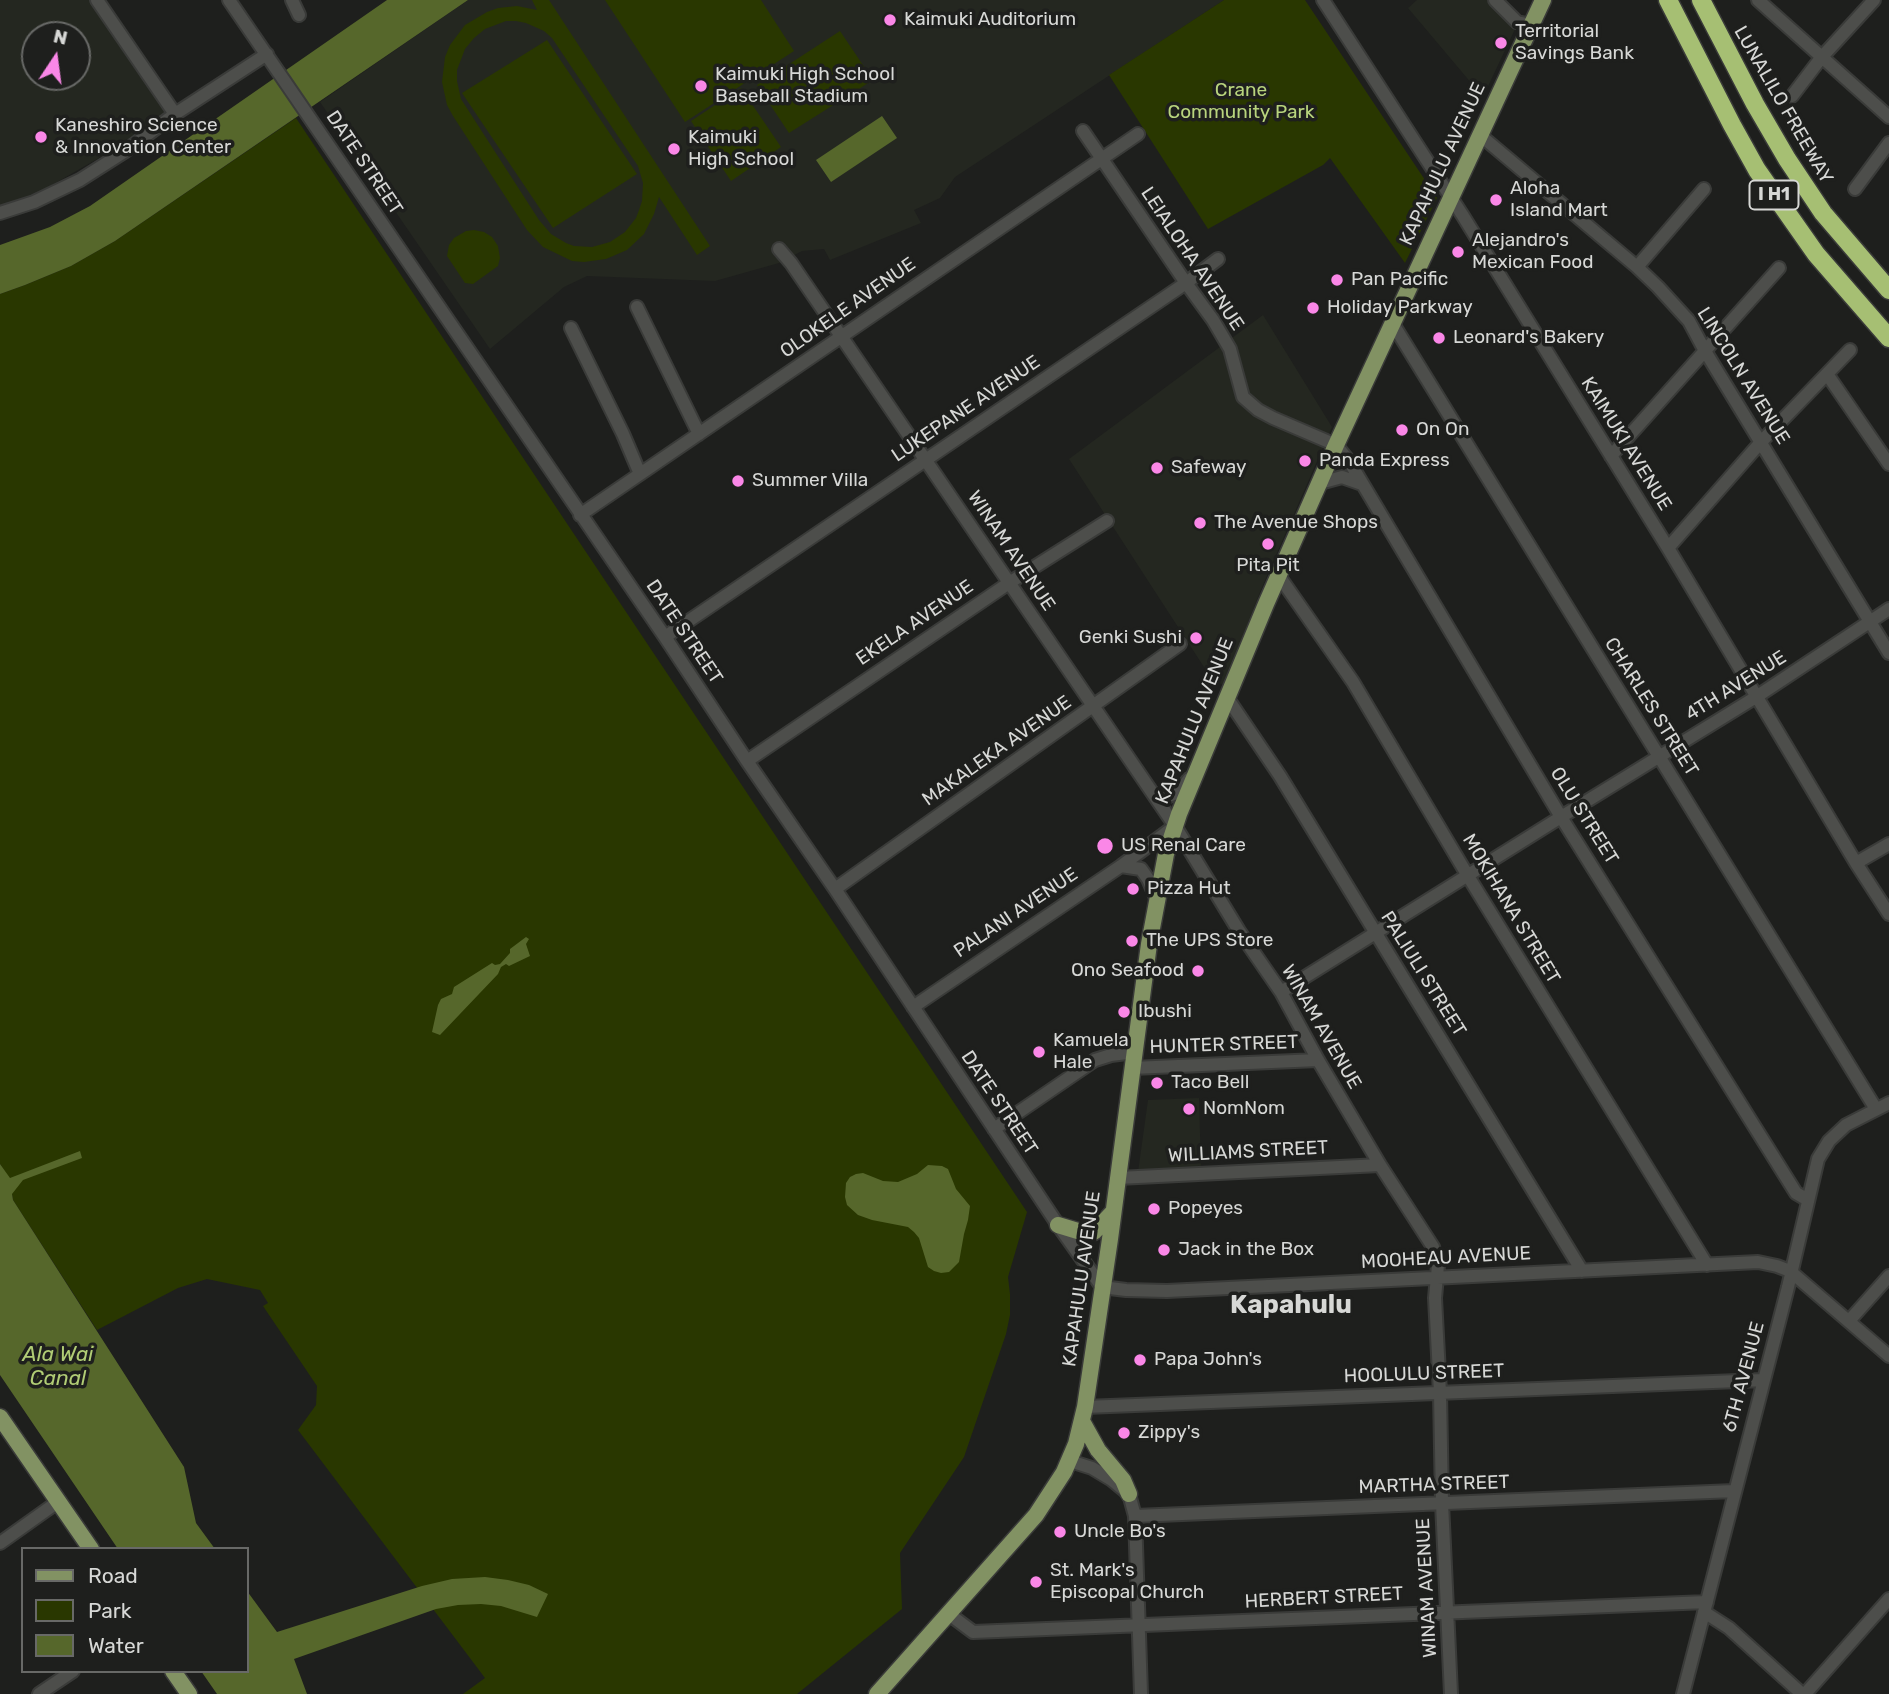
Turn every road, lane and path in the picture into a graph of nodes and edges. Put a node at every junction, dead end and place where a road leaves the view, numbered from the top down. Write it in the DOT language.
graph roads {
  1 [pos="97,0"];
  2 [pos="229,0"];
  3 [pos="292,0"];
  4 [pos="1323,0"];
  5 [pos="1495,0"];
  6 [pos="1543,0"];
  7 [pos="1668,0"];
  8 [pos="1758,0"];
  9 [pos="1874,0"];
  10 [pos="1705,6"];
  11 [pos="299,15"];
  12 [pos="1531,25"];
  13 [pos="267,54"];
  14 [pos="1821,58"];
  15 [pos="1792,96"];
  16 [pos="175,114"];
  17 [pos="1889,117"];
  18 [pos="1083,131"];
  19 [pos="1138,134"];
  20 [pos="1480,135"];
  21 [pos="1889,144"];
  22 [pos="1101,158"];
  23 [pos="1704,189"];
  24 [pos="1855,189"];
  25 [pos="1451,197"];
  26 [pos="0,214"];
  27 [pos="779,249"];
  28 [pos="1218,259"];
  29 [pos="1637,267"];
  30 [pos="1779,268"];
  31 [pos="1186,283"];
  32 [pos="1889,290"];
  33 [pos="637,307"];
  34 [pos="1393,324"];
  35 [pos="571,328"];
  36 [pos="841,336"];
  37 [pos="1889,338"];
  38 [pos="1850,350"];
  39 [pos="1705,351"];
  40 [pos="1827,374"];
  41 [pos="699,434"];
  42 [pos="1761,442"];
  43 [pos="1336,445"];
  44 [pos="1611,456"];
  45 [pos="926,459"];
  46 [pos="1889,464"];
  47 [pos="640,474"];
  48 [pos="1320,483"];
  49 [pos="1362,484"];
  50 [pos="580,515"];
  51 [pos="1107,521"];
  52 [pos="1668,548"];
  53 [pos="1279,576"];
  54 [pos="1009,583"];
  55 [pos="1889,609"];
  56 [pos="1870,622"];
  57 [pos="665,637"];
  58 [pos="1180,644"];
  59 [pos="1889,653"];
  60 [pos="1756,697"];
  61 [pos="1228,699"];
  62 [pos="1094,706"];
  63 [pos="1659,758"];
  64 [pos="747,761"];
  65 [pos="1200,765"];
  66 [pos="1155,794"];
  67 [pos="1561,817"];
  68 [pos="1175,826"];
  69 [pos="1889,844"];
  70 [pos="1856,863"];
  71 [pos="1121,866"];
  72 [pos="1468,876"];
  73 [pos="835,889"];
  74 [pos="1156,898"];
  75 [pos="1889,914"];
  76 [pos="1375,933"];
  77 [pos="1281,992"];
  78 [pos="912,1007"];
  79 [pos="1133,1060"];
  80 [pos="1318,1060"];
  81 [pos="1889,1103"];
  82 [pos="1876,1109"];
  83 [pos="994,1129"];
  84 [pos="1380,1165"];
  85 [pos="1118,1178"];
  86 [pos="1808,1200"];
  87 [pos="1114,1212"];
  88 [pos="1058,1225"];
  89 [pos="1707,1265"];
  90 [pos="1582,1271"];
  91 [pos="1790,1271"];
  92 [pos="1889,1276"];
  93 [pos="1437,1278"];
  94 [pos="1102,1287"];
  95 [pos="1849,1321"];
  96 [pos="1889,1356"];
  97 [pos="1763,1380"];
  98 [pos="1440,1393"];
  99 [pos="1084,1415"];
  100 [pos="0,1417"];
  101 [pos="1070,1461"];
  102 [pos="1734,1491"];
  103 [pos="1129,1494"];
  104 [pos="59,1501"];
  105 [pos="1442,1503"];
  106 [pos="1135,1516"];
  107 [pos="0,1542"];
  108 [pos="90,1547"];
  109 [pos="1889,1599"];
  110 [pos="1706,1607"];
  111 [pos="1447,1613"];
  112 [pos="949,1614"];
  113 [pos="1139,1626"];
  114 [pos="70,1673"];
  115 [pos="174,1673"];
  116 [pos="39,1694"];
  117 [pos="189,1694"];
  118 [pos="877,1694"];
  119 [pos="1141,1694"];
  120 [pos="1451,1694"];
  121 [pos="1684,1694"];
  122 [pos="1804,1694"];
  1 -- 16 [label="street"];
  2 -- 13 [label="street, DATE STREET"];
  3 -- 11 [label="street"];
  4 -- 25 [label="street, KAIMUKI AVENUE"];
  5 -- 12 [label="street"];
  6 -- 12 [label="main road, KAPAHULU AVENUE"];
  7 -- 37 [label="highway, I H1"];
  8 -- 14 [label="street"];
  9 -- 14 [label="street"];
  10 -- 32 [label="highway, LUNALILO FREEWAY / I H1"];
  12 -- 20 [label="main road, KAPAHULU AVENUE"];
  13 -- 16 [label="street"];
  13 -- 50 [label="street, DATE STREET"];
  14 -- 15 [label="street"];
  14 -- 17 [label="street"];
  16 -- 26 [label="street"];
  18 -- 22 [label="street, LEIALOHA AVENUE"];
  19 -- 22 [label="street, OLOKELE AVENUE"];
  20 -- 25 [label="main road, KAPAHULU AVENUE"];
  20 -- 29 [label="street, LINCOLN AVENUE"];
  21 -- 24 [label="street"];
  22 -- 31 [label="street, LEIALOHA AVENUE"];
  22 -- 36 [label="street, OLOKELE AVENUE"];
  23 -- 29 [label="street"];
  25 -- 34 [label="main road, KAPAHULU AVENUE"];
  25 -- 44 [label="street, KAIMUKI AVENUE"];
  27 -- 36 [label="street, WINAM AVENUE"];
  28 -- 31 [label="street, LUKEPANE AVENUE"];
  29 -- 39 [label="street, LINCOLN AVENUE"];
  30 -- 39 [label="street"];
  31 -- 43 [label="street, LEIALOHA AVENUE"];
  31 -- 45 [label="street, LUKEPANE AVENUE"];
  33 -- 41 [label="street"];
  34 -- 43 [label="main road, KAPAHULU AVENUE"];
  34 -- 63 [label="street, CHARLES STREET"];
  35 -- 47 [label="street"];
  36 -- 41 [label="street, OLOKELE AVENUE"];
  36 -- 45 [label="street, WINAM AVENUE"];
  38 -- 40 [label="street"];
  39 -- 42 [label="street, LINCOLN AVENUE"];
  39 -- 44 [label="street"];
  40 -- 42 [label="street"];
  40 -- 46 [label="street"];
  41 -- 47 [label="street, OLOKELE AVENUE"];
  42 -- 52 [label="street"];
  42 -- 56 [label="street, LINCOLN AVENUE"];
  43 -- 48 [label="main road, KAPAHULU AVENUE"];
  43 -- 49 [label="street, OLU STREET"];
  44 -- 52 [label="street, KAIMUKI AVENUE"];
  45 -- 54 [label="street, WINAM AVENUE"];
  45 -- 57 [label="street, LUKEPANE AVENUE"];
  47 -- 50 [label="street, OLOKELE AVENUE"];
  48 -- 49 [label="street"];
  48 -- 53 [label="main road, KAPAHULU AVENUE"];
  49 -- 67 [label="street, OLU STREET"];
  50 -- 57 [label="street, DATE STREET"];
  51 -- 54 [label="street, EKELA AVENUE"];
  52 -- 60 [label="street, KAIMUKI AVENUE"];
  53 -- 61 [label="main road, KAPAHULU AVENUE"];
  53 -- 72 [label="street, MOKIHANA STREET"];
  54 -- 62 [label="street, WINAM AVENUE"];
  54 -- 64 [label="street, EKELA AVENUE"];
  55 -- 56 [label="street, 4TH AVENUE"];
  56 -- 59 [label="street, LINCOLN AVENUE"];
  56 -- 60 [label="street, 4TH AVENUE"];
  57 -- 64 [label="street, DATE STREET"];
  58 -- 62 [label="street, MAKALEKA AVENUE"];
  60 -- 63 [label="street, 4TH AVENUE"];
  60 -- 70 [label="street, KAIMUKI AVENUE"];
  61 -- 65 [label="main road, KAPAHULU AVENUE"];
  61 -- 76 [label="street, PALIULI STREET"];
  62 -- 66 [label="street, WINAM AVENUE"];
  62 -- 73 [label="street, MAKALEKA AVENUE"];
  63 -- 67 [label="street, 4TH AVENUE"];
  63 -- 82 [label="street, CHARLES STREET"];
  64 -- 73 [label="street, DATE STREET"];
  65 -- 66 [label="street"];
  65 -- 68 [label="main road, KAPAHULU AVENUE"];
  66 -- 68 [label="street, WINAM AVENUE"];
  67 -- 72 [label="street, 4TH AVENUE"];
  67 -- 86 [label="street, OLU STREET"];
  68 -- 71 [label="street, PALANI AVENUE"];
  68 -- 74 [label="main road, KAPAHULU AVENUE"];
  68 -- 77 [label="street, WINAM AVENUE"];
  69 -- 70 [label="street"];
  70 -- 75 [label="street, KAIMUKI AVENUE"];
  71 -- 74 [label="street"];
  71 -- 78 [label="street, PALANI AVENUE"];
  72 -- 76 [label="street, 4TH AVENUE"];
  72 -- 89 [label="street, MOKIHANA STREET"];
  73 -- 78 [label="street, DATE STREET"];
  74 -- 79 [label="main road, KAPAHULU AVENUE"];
  76 -- 77 [label="street, 4TH AVENUE"];
  76 -- 90 [label="street, PALIULI STREET"];
  77 -- 80 [label="street, WINAM AVENUE"];
  78 -- 83 [label="street, DATE STREET"];
  79 -- 80 [label="street, HUNTER STREET"];
  79 -- 83 [label="street, HUNTER STREET"];
  79 -- 85 [label="main road, KAPAHULU AVENUE"];
  80 -- 84 [label="street, WINAM AVENUE"];
  81 -- 82 [label="street, 6TH AVENUE"];
  82 -- 86 [label="street, 6TH AVENUE"];
  83 -- 88 [label="street, DATE STREET"];
  84 -- 85 [label="street, WILLIAMS STREET"];
  84 -- 93 [label="street, WINAM AVENUE"];
  85 -- 87 [label="main road, KAPAHULU AVENUE"];
  86 -- 91 [label="street, 6TH AVENUE"];
  87 -- 88 [label="main road"];
  87 -- 94 [label="main road, KAPAHULU AVENUE"];
  88 -- 94 [label="street, DATE STREET"];
  89 -- 90 [label="street, MOOHEAU AVENUE"];
  89 -- 91 [label="street, MOOHEAU AVENUE"];
  90 -- 93 [label="street, MOOHEAU AVENUE"];
  91 -- 95 [label="street"];
  91 -- 97 [label="street, 6TH AVENUE"];
  92 -- 95 [label="street"];
  93 -- 94 [label="street, MOOHEAU AVENUE"];
  93 -- 98 [label="street, WINAM AVENUE"];
  94 -- 99 [label="main road, KAPAHULU AVENUE"];
  95 -- 96 [label="street"];
  97 -- 98 [label="street, HOOLULU STREET"];
  97 -- 102 [label="street, 6TH AVENUE"];
  98 -- 99 [label="street, HOOLULU STREET"];
  98 -- 105 [label="street, WINAM AVENUE"];
  99 -- 101 [label="main road, KAPAHULU AVENUE"];
  99 -- 103 [label="main road"];
  100 -- 104 [label="main road"];
  101 -- 103 [label="street"];
  101 -- 112 [label="main road, KAPAHULU AVENUE"];
  102 -- 105 [label="street, MARTHA STREET"];
  102 -- 110 [label="street, 6TH AVENUE"];
  103 -- 106 [label="street"];
  104 -- 107 [label="street"];
  104 -- 108 [label="main road"];
  105 -- 106 [label="street, MARTHA STREET"];
  105 -- 111 [label="street, WINAM AVENUE"];
  106 -- 113 [label="street"];
  109 -- 122 [label="street"];
  110 -- 111 [label="street, HERBERT STREET"];
  110 -- 121 [label="street, 6TH AVENUE"];
  110 -- 122 [label="street"];
  111 -- 113 [label="street, HERBERT STREET"];
  111 -- 120 [label="street, WINAM AVENUE"];
  112 -- 113 [label="street, HERBERT STREET"];
  112 -- 118 [label="main road, KAPAHULU AVENUE"];
  113 -- 119 [label="street"];
  114 -- 116 [label="street"];
  115 -- 117 [label="main road"];
}
